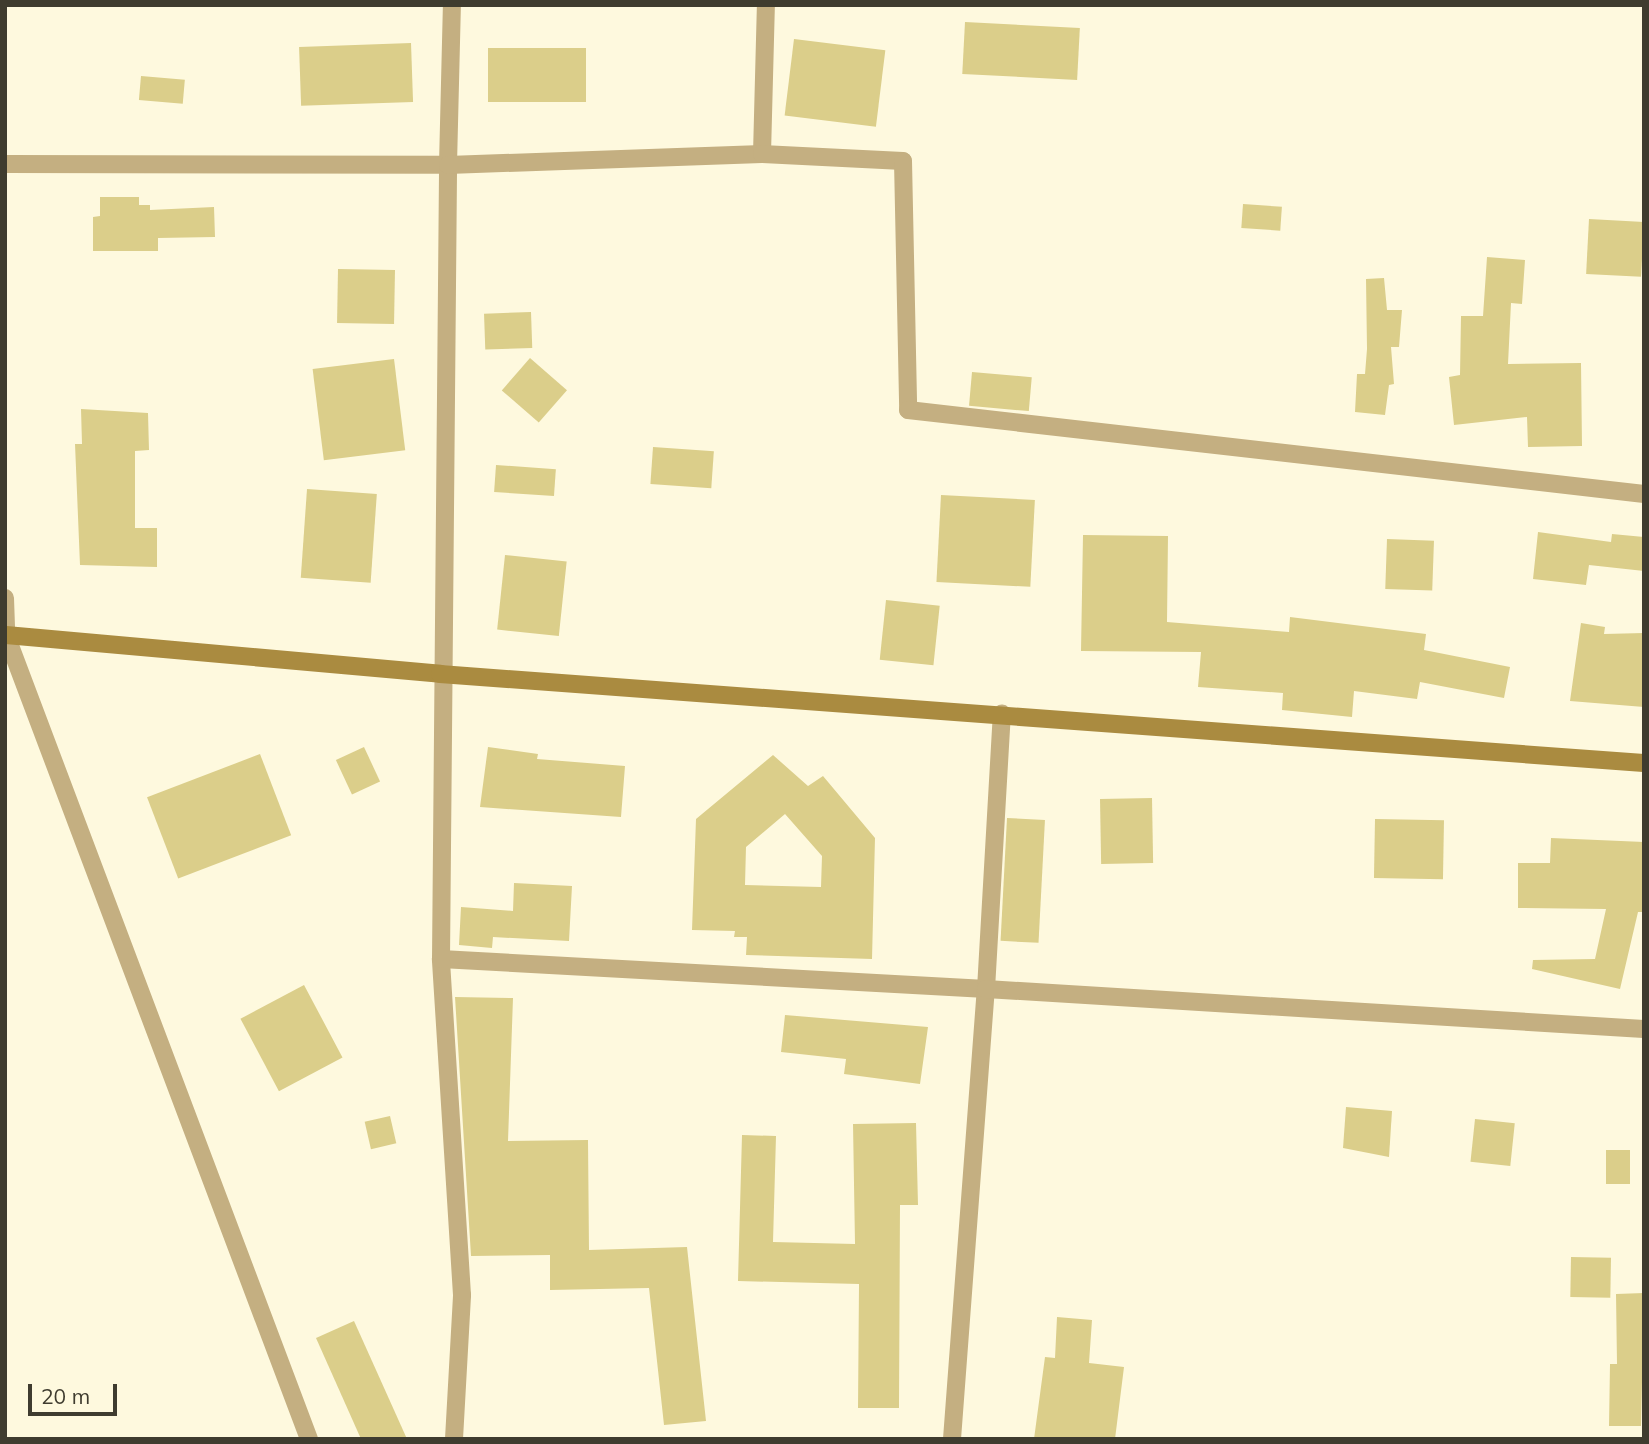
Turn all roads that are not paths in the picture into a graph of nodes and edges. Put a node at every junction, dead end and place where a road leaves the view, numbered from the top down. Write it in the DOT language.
graph roads {
  1 [pos="452,5"];
  2 [pos="766,5"];
  3 [pos="762,154"];
  4 [pos="5,164"];
  5 [pos="448,165"];
  6 [pos="1644,494"];
  7 [pos="5,598"];
  8 [pos="6,634"];
  9 [pos="440,674"];
  10 [pos="1002,713"];
  11 [pos="1644,763"];
  12 [pos="441,959"];
  13 [pos="986,989"];
  14 [pos="1644,1029"];
  15 [pos="309,1439"];
  16 [pos="454,1439"];
  17 [pos="952,1439"];
  1 -- 5 [label="street"];
  2 -- 3 [label="street"];
  3 -- 5 [label="street"];
  3 -- 6 [label="street"];
  4 -- 5 [label="street"];
  5 -- 9 [label="street"];
  7 -- 8 [label="street"];
  8 -- 9 [label="main road"];
  8 -- 15 [label="street"];
  9 -- 10 [label="main road"];
  9 -- 12 [label="street"];
  10 -- 11 [label="main road"];
  10 -- 13 [label="street"];
  12 -- 13 [label="street"];
  12 -- 16 [label="street"];
  13 -- 14 [label="street"];
  13 -- 17 [label="street"];
}
